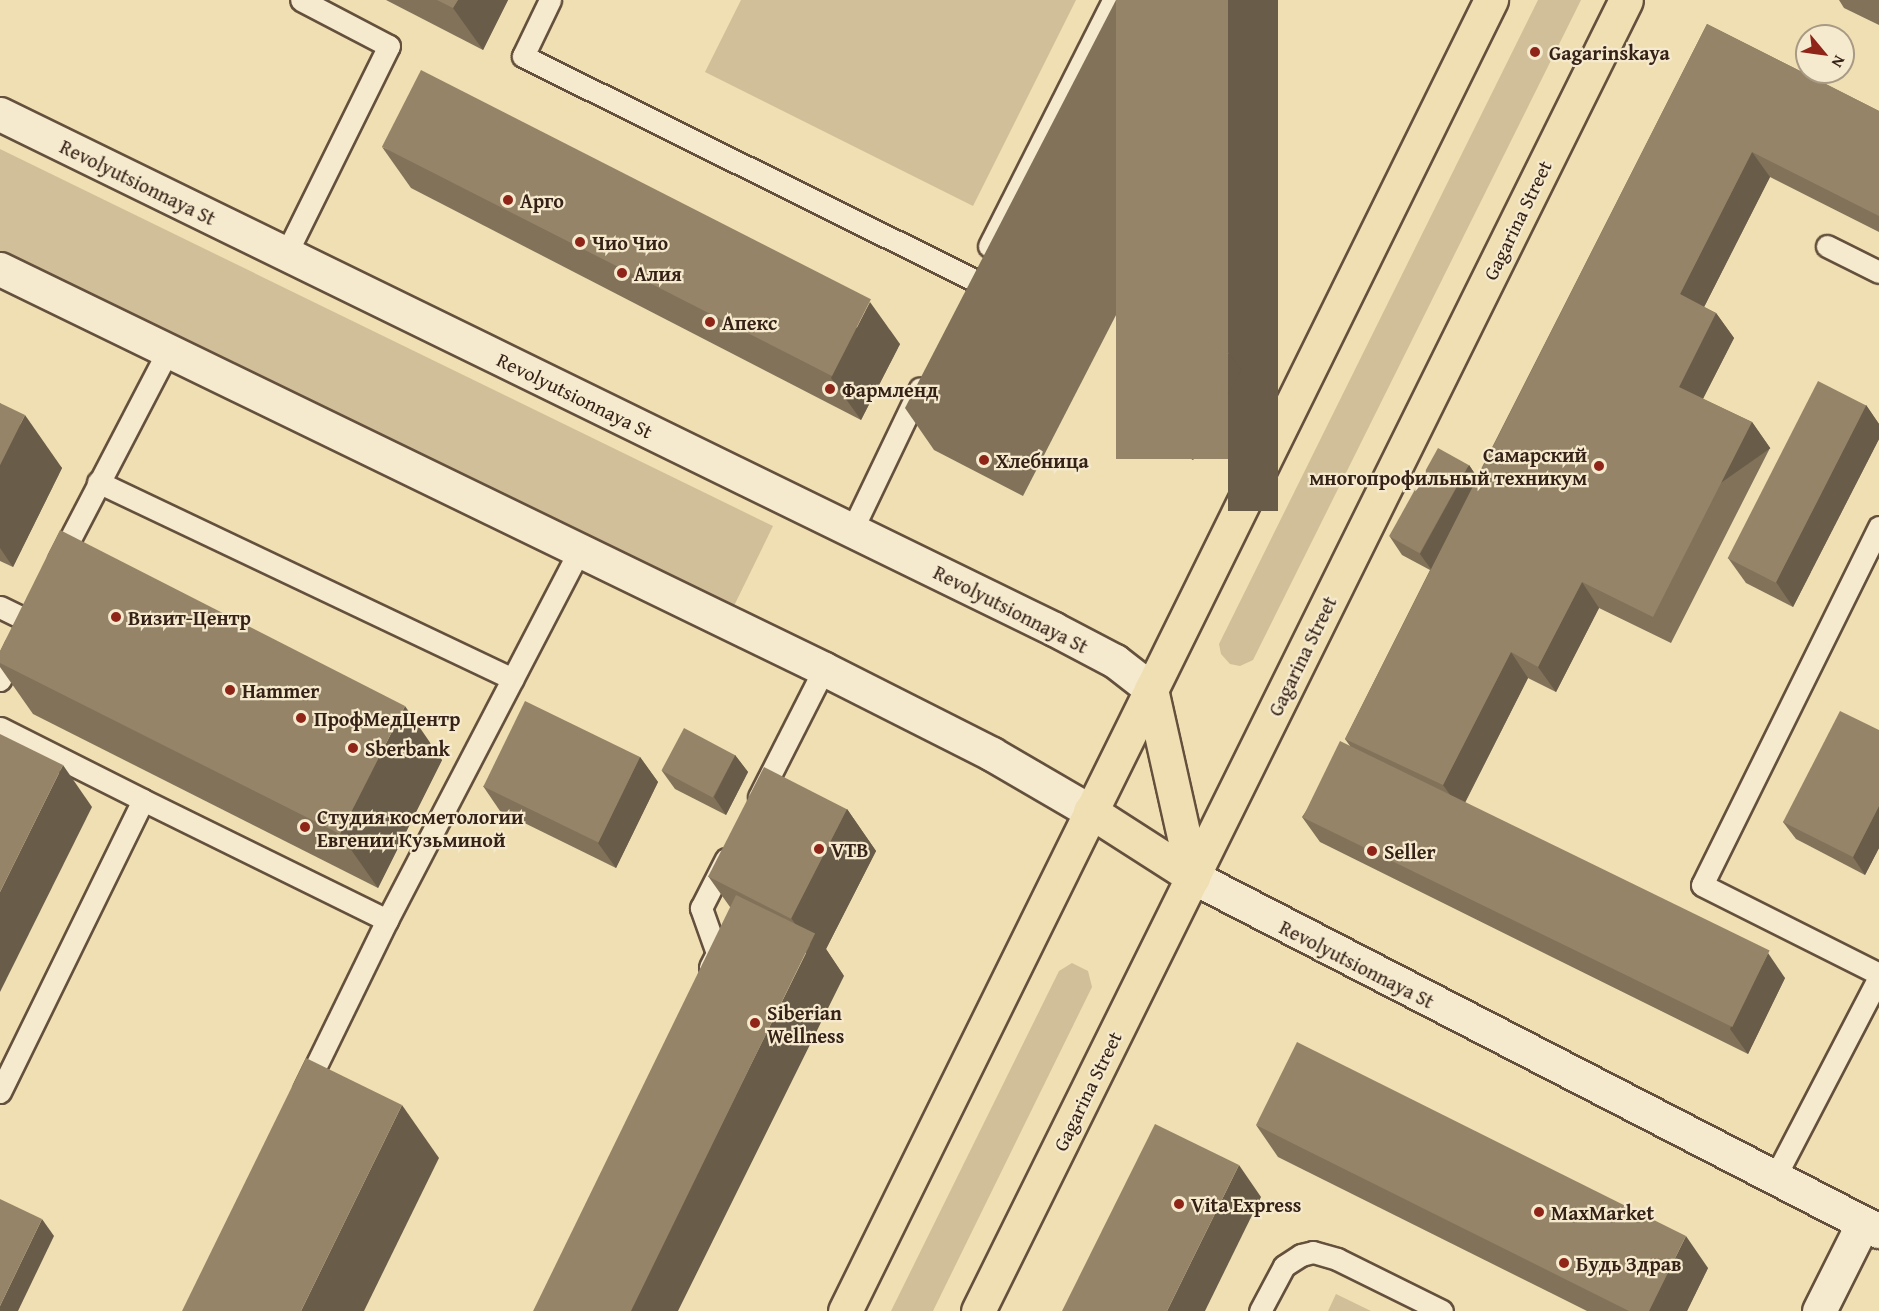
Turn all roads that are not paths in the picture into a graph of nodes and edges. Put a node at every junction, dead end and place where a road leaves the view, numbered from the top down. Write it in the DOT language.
graph roads {
  1 [pos="301,0"];
  2 [pos="550,0"];
  3 [pos="1113,0"];
  4 [pos="1491,0"];
  5 [pos="1626,0"];
  6 [pos="0,114"];
  7 [pos="1827,246"];
  8 [pos="286,254"];
  9 [pos="0,269"];
  10 [pos="1879,272"];
  11 [pos="972,279"];
  12 [pos="962,300"];
  13 [pos="168,351"];
  14 [pos="932,364"];
  15 [pos="98,482"];
  16 [pos="1879,527"];
  17 [pos="852,530"];
  18 [pos="579,551"];
  19 [pos="50,578"];
  20 [pos="40,599"];
  21 [pos="0,607"];
  22 [pos="29,621"];
  23 [pos="824,669"];
  24 [pos="513,679"];
  25 [pos="0,680"];
  26 [pos="1151,689"];
  27 [pos="0,728"];
  28 [pos="143,800"];
  29 [pos="1090,811"];
  30 [pos="750,815"];
  31 [pos="739,836"];
  32 [pos="1193,877"];
  33 [pos="387,920"];
  34 [pos="1879,976"];
  35 [pos="701,985"];
  36 [pos="0,1092"];
  37 [pos="295,1109"];
  38 [pos="1775,1178"];
  39 [pos="1871,1227"];
  40 [pos="845,1311"];
  41 [pos="978,1311"];
  42 [pos="1260,1311"];
  43 [pos="1442,1311"];
  44 [pos="1819,1311"];
  1 -- 8 [label="lane"];
  2 -- 11 [label="lane"];
  3 -- 11 [label="lane"];
  4 -- 26 [label="main road"];
  5 -- 32 [label="main road, Gagarina Street"];
  6 -- 8 [label="main road, Revolyutsionnaya St"];
  7 -- 10 [label="lane"];
  8 -- 17 [label="main road, Revolyutsionnaya St"];
  9 -- 13 [label="main road"];
  11 -- 12 [label="lane"];
  13 -- 15 [label="lane"];
  13 -- 18 [label="main road"];
  14 -- 17 [label="lane"];
  15 -- 19 [label="lane"];
  15 -- 24 [label="lane"];
  16 -- 34 [label="lane"];
  17 -- 26 [label="main road, Revolyutsionnaya St"];
  18 -- 23 [label="main road"];
  18 -- 24 [label="lane"];
  20 -- 22 [label="lane"];
  21 -- 22 [label="lane"];
  22 -- 25 [label="lane"];
  23 -- 29 [label="main road"];
  23 -- 30 [label="lane"];
  24 -- 33 [label="lane"];
  26 -- 29 [label="main road"];
  26 -- 32 [label="main road"];
  27 -- 28 [label="lane"];
  28 -- 33 [label="lane"];
  28 -- 36 [label="lane"];
  29 -- 32 [label="main road"];
  29 -- 40 [label="main road"];
  31 -- 35 [label="lane"];
  32 -- 38 [label="main road, Revolyutsionnaya St"];
  32 -- 41 [label="main road, Gagarina Street"];
  33 -- 37 [label="lane"];
  34 -- 38 [label="lane"];
  38 -- 39 [label="main road, Revolyutsionnaya St"];
  39 -- 44 [label="main road"];
  42 -- 43 [label="lane"];
}
